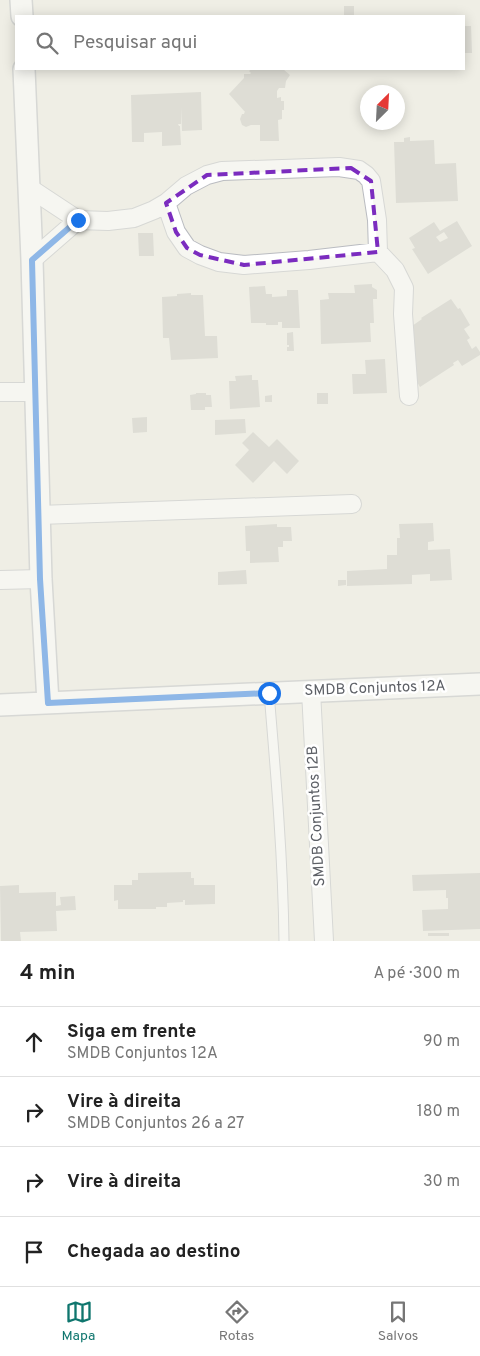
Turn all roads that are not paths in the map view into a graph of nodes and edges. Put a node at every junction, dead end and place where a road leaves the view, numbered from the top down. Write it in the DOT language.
graph roads {
  1 [pos="21,0"];
  2 [pos="22,15"];
  3 [pos="24,70"];
  4 [pos="28,187"];
  5 [pos="166,203"];
  6 [pos="78,220"];
  7 [pos="378,252"];
  8 [pos="32,260"];
  9 [pos="0,392"];
  10 [pos="36,392"];
  11 [pos="409,396"];
  12 [pos="352,504"];
  13 [pos="40,515"];
  14 [pos="40,579"];
  15 [pos="0,580"];
  16 [pos="480,684"];
  17 [pos="311,691"];
  18 [pos="269,693"];
  19 [pos="48,703"];
  20 [pos="0,705"];
  21 [pos="284,941"];
  22 [pos="324,941"];
  1 -- 2 [label="street"];
  3 -- 4 [label="street"];
  4 -- 6 [label="street"];
  4 -- 8 [label="street"];
  5 -- 6 [label="street"];
  5 -- 7 [label="street"];
  5 -- 7 [label="street"];
  6 -- 8 [label="street"];
  7 -- 11 [label="street"];
  8 -- 10 [label="street"];
  9 -- 10 [label="street"];
  10 -- 13 [label="street"];
  12 -- 13 [label="street"];
  13 -- 14 [label="street"];
  14 -- 15 [label="street"];
  14 -- 19 [label="street"];
  16 -- 17 [label="street, SMDB Conjuntos 12A"];
  17 -- 18 [label="street, SMDB Conjuntos 12A"];
  17 -- 22 [label="street, SMDB Conjuntos 12B"];
  18 -- 19 [label="street, SMDB Conjuntos 12A"];
  18 -- 21 [label="lane"];
  19 -- 20 [label="street, SMDB Conjuntos 12A"];
}
